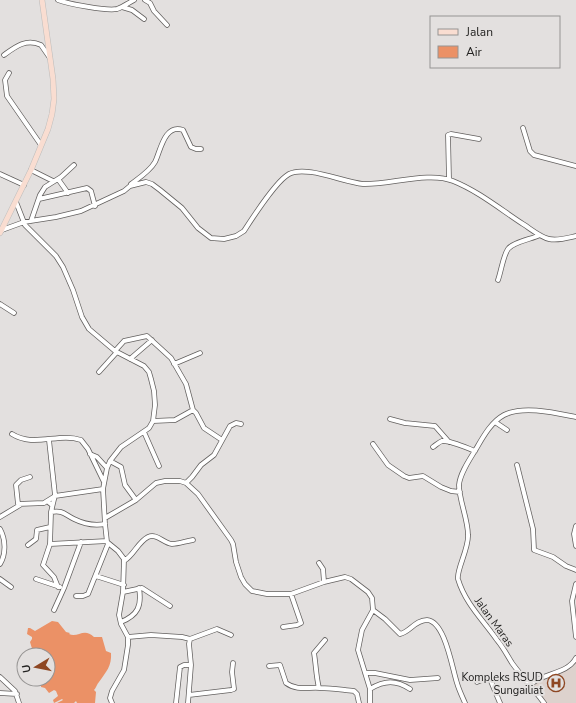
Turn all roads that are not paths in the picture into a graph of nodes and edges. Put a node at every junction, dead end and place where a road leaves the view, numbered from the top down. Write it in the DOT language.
graph roads {
  1 [pos="42,0"];
  2 [pos="58,0"];
  3 [pos="134,0"];
  4 [pos="145,0"];
  5 [pos="122,7"];
  6 [pos="144,19"];
  7 [pos="167,25"];
  8 [pos="4,55"];
  9 [pos="50,58"];
  10 [pos="9,73"];
  11 [pos="523,128"];
  12 [pos="479,139"];
  13 [pos="41,145"];
  14 [pos="200,149"];
  15 [pos="74,165"];
  16 [pos="576,166"];
  17 [pos="31,170"];
  18 [pos="0,174"];
  19 [pos="449,179"];
  20 [pos="56,180"];
  21 [pos="24,185"];
  22 [pos="130,186"];
  23 [pos="68,193"];
  24 [pos="39,199"];
  25 [pos="16,202"];
  26 [pos="95,206"];
  27 [pos="31,221"];
  28 [pos="24,222"];
  29 [pos="1,231"];
  30 [pos="540,235"];
  31 [pos="576,236"];
  32 [pos="498,280"];
  33 [pos="0,304"];
  34 [pos="14,313"];
  35 [pos="152,340"];
  36 [pos="116,351"];
  37 [pos="200,353"];
  38 [pos="130,359"];
  39 [pos="174,364"];
  40 [pos="99,372"];
  41 [pos="193,410"];
  42 [pos="576,416"];
  43 [pos="390,418"];
  44 [pos="153,421"];
  45 [pos="495,422"];
  46 [pos="241,424"];
  47 [pos="507,430"];
  48 [pos="144,432"];
  49 [pos="12,434"];
  50 [pos="49,440"];
  51 [pos="222,440"];
  52 [pos="449,442"];
  53 [pos="373,444"];
  54 [pos="433,447"];
  55 [pos="475,451"];
  56 [pos="90,454"];
  57 [pos="110,460"];
  58 [pos="517,465"];
  59 [pos="159,466"];
  60 [pos="107,468"];
  61 [pos="30,477"];
  62 [pos="104,482"];
  63 [pos="186,483"];
  64 [pos="103,489"];
  65 [pos="460,492"];
  66 [pos="55,496"];
  67 [pos="136,500"];
  68 [pos="47,501"];
  69 [pos="20,505"];
  70 [pos="52,506"];
  71 [pos="51,512"];
  72 [pos="0,517"];
  73 [pos="105,518"];
  74 [pos="105,524"];
  75 [pos="576,526"];
  76 [pos="50,527"];
  77 [pos="0,529"];
  78 [pos="193,540"];
  79 [pos="81,542"];
  80 [pos="107,542"];
  81 [pos="50,544"];
  82 [pos="28,545"];
  83 [pos="576,546"];
  84 [pos="124,561"];
  85 [pos="319,563"];
  86 [pos="0,564"];
  87 [pos="576,570"];
  88 [pos="96,576"];
  89 [pos="0,579"];
  90 [pos="36,579"];
  91 [pos="324,582"];
  92 [pos="576,584"];
  93 [pos="124,585"];
  94 [pos="11,587"];
  95 [pos="58,587"];
  96 [pos="64,588"];
  97 [pos="139,588"];
  98 [pos="123,592"];
  99 [pos="291,594"];
  100 [pos="76,596"];
  101 [pos="170,606"];
  102 [pos="54,610"];
  103 [pos="373,610"];
  104 [pos="121,622"];
  105 [pos="283,627"];
  106 [pos="231,635"];
  107 [pos="128,637"];
  108 [pos="576,637"];
  109 [pos="190,639"];
  110 [pos="325,640"];
  111 [pos="576,658"];
  112 [pos="233,663"];
  113 [pos="191,665"];
  114 [pos="269,666"];
  115 [pos="365,673"];
  116 [pos="0,677"];
  117 [pos="438,678"];
  118 [pos="477,682"];
  119 [pos="530,685"];
  120 [pos="319,688"];
  121 [pos="370,689"];
  122 [pos="410,690"];
  123 [pos="0,693"];
  124 [pos="17,694"];
  125 [pos="189,695"];
  126 [pos="19,703"];
  127 [pos="112,703"];
  128 [pos="176,703"];
  129 [pos="188,703"];
  130 [pos="359,703"];
  131 [pos="370,703"];
  132 [pos="465,703"];
  133 [pos="500,703"];
  134 [pos="544,703"];
  1 -- 9 [label="main road"];
  2 -- 5 [label="street"];
  3 -- 5 [label="street"];
  4 -- 7 [label="street"];
  5 -- 6 [label="street"];
  8 -- 9 [label="street"];
  9 -- 13 [label="main road"];
  10 -- 13 [label="street"];
  11 -- 16 [label="street"];
  12 -- 19 [label="street"];
  13 -- 17 [label="main road"];
  14 -- 22 [label="street"];
  15 -- 20 [label="street"];
  17 -- 20 [label="street"];
  17 -- 21 [label="main road"];
  18 -- 21 [label="street"];
  19 -- 22 [label="street"];
  19 -- 30 [label="street"];
  20 -- 23 [label="street"];
  20 -- 24 [label="street"];
  21 -- 25 [label="main road"];
  22 -- 26 [label="street"];
  23 -- 24 [label="street"];
  23 -- 26 [label="street"];
  24 -- 27 [label="street"];
  25 -- 28 [label="street"];
  25 -- 29 [label="main road"];
  26 -- 27 [label="street"];
  27 -- 28 [label="street"];
  28 -- 29 [label="street"];
  28 -- 36 [label="street"];
  30 -- 31 [label="street"];
  30 -- 32 [label="street"];
  33 -- 34 [label="street"];
  35 -- 36 [label="street"];
  35 -- 38 [label="street"];
  35 -- 39 [label="street"];
  36 -- 38 [label="street"];
  36 -- 40 [label="street"];
  37 -- 39 [label="street"];
  38 -- 44 [label="street"];
  39 -- 41 [label="street"];
  41 -- 44 [label="street"];
  41 -- 51 [label="street"];
  42 -- 45 [label="street, Jalan Maras"];
  43 -- 52 [label="street"];
  44 -- 48 [label="street"];
  45 -- 47 [label="street"];
  45 -- 55 [label="street, Jalan Maras"];
  46 -- 51 [label="street"];
  48 -- 57 [label="street"];
  48 -- 59 [label="street"];
  49 -- 50 [label="street"];
  50 -- 56 [label="street"];
  50 -- 66 [label="street"];
  51 -- 63 [label="street"];
  52 -- 54 [label="street"];
  52 -- 55 [label="street"];
  53 -- 65 [label="street"];
  55 -- 65 [label="street, Jalan Maras"];
  56 -- 60 [label="street"];
  56 -- 62 [label="street"];
  57 -- 60 [label="street"];
  57 -- 67 [label="street"];
  58 -- 87 [label="street"];
  60 -- 62 [label="street"];
  61 -- 69 [label="street"];
  62 -- 64 [label="street"];
  63 -- 67 [label="street"];
  63 -- 99 [label="street"];
  64 -- 66 [label="street"];
  64 -- 73 [label="street"];
  65 -- 119 [label="street, Jalan Maras"];
  66 -- 68 [label="street"];
  66 -- 70 [label="street"];
  67 -- 73 [label="street"];
  68 -- 69 [label="street"];
  68 -- 70 [label="street"];
  69 -- 72 [label="street"];
  70 -- 71 [label="street"];
  71 -- 74 [label="street"];
  71 -- 76 [label="street"];
  73 -- 74 [label="street"];
  74 -- 80 [label="street"];
  75 -- 83 [label="street"];
  76 -- 81 [label="street"];
  76 -- 82 [label="street"];
  77 -- 86 [label="street"];
  78 -- 84 [label="street"];
  79 -- 80 [label="street"];
  79 -- 81 [label="street"];
  79 -- 96 [label="street"];
  80 -- 84 [label="street"];
  80 -- 88 [label="street"];
  81 -- 95 [label="street"];
  84 -- 93 [label="street"];
  85 -- 91 [label="street"];
  88 -- 93 [label="street"];
  88 -- 100 [label="street"];
  89 -- 94 [label="street"];
  90 -- 95 [label="street"];
  91 -- 99 [label="street"];
  91 -- 103 [label="street"];
  92 -- 108 [label="street"];
  93 -- 98 [label="street"];
  95 -- 96 [label="street"];
  96 -- 102 [label="street"];
  97 -- 98 [label="street"];
  97 -- 101 [label="street"];
  97 -- 104 [label="street"];
  98 -- 104 [label="street"];
  99 -- 105 [label="street"];
  103 -- 115 [label="street"];
  103 -- 132 [label="street"];
  104 -- 107 [label="street"];
  106 -- 109 [label="street"];
  107 -- 109 [label="street"];
  107 -- 127 [label="street"];
  109 -- 113 [label="street"];
  110 -- 120 [label="street"];
  111 -- 119 [label="street"];
  112 -- 125 [label="street"];
  113 -- 125 [label="street"];
  113 -- 128 [label="street"];
  114 -- 120 [label="street"];
  115 -- 117 [label="street"];
  115 -- 121 [label="street"];
  116 -- 124 [label="street"];
  118 -- 133 [label="street"];
  119 -- 134 [label="street, Jalan Maras"];
  120 -- 130 [label="street"];
  121 -- 122 [label="street"];
  121 -- 131 [label="street"];
  123 -- 124 [label="street"];
  124 -- 126 [label="street"];
  125 -- 129 [label="street"];
}
